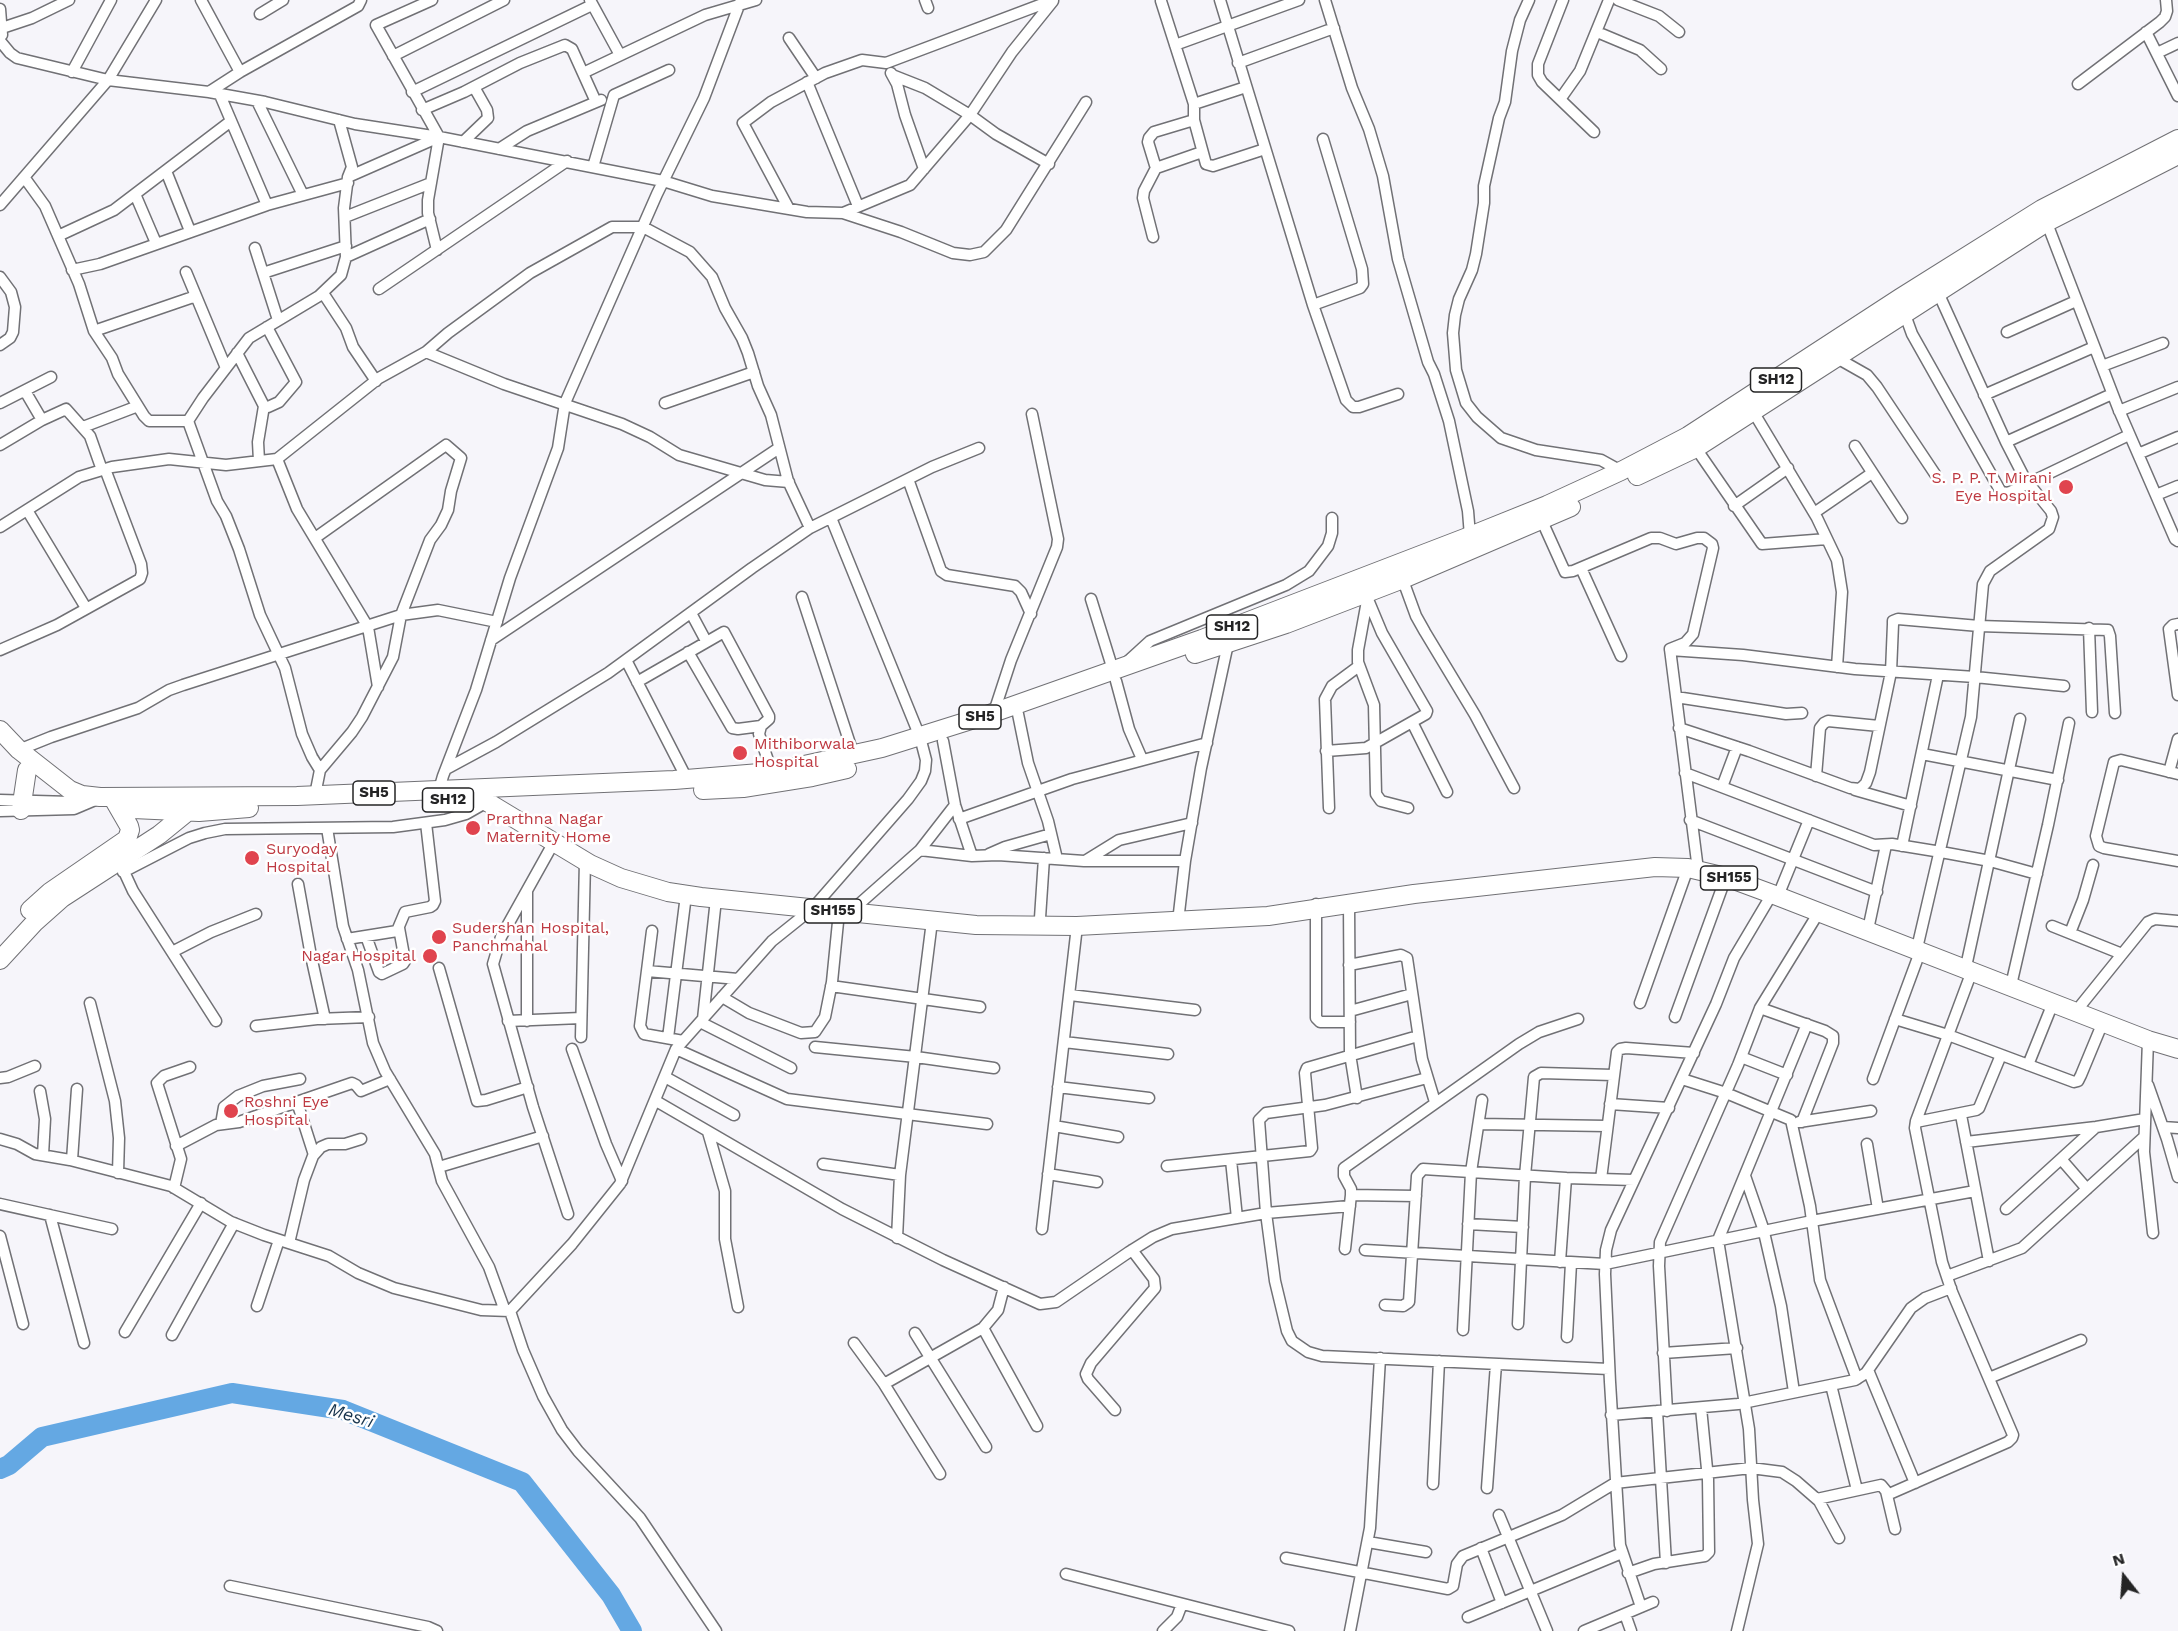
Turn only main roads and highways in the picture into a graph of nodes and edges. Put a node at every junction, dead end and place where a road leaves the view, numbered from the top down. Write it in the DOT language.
graph roads {
  1 [pos="2178,140"];
  2 [pos="2178,155"];
  3 [pos="2045,216"];
  4 [pos="1934,285"];
  5 [pos="1749,406"];
  6 [pos="1692,442"];
  7 [pos="1400,571"];
  8 [pos="1361,588"];
  9 [pos="1230,634"];
  10 [pos="1184,645"];
  11 [pos="1117,673"];
  12 [pos="0,730"];
  13 [pos="921,742"];
  14 [pos="10,749"];
  15 [pos="27,770"];
  16 [pos="438,795"];
  17 [pos="487,795"];
  18 [pos="95,801"];
  19 [pos="21,806"];
  20 [pos="195,807"];
  21 [pos="1692,865"];
  22 [pos="1776,893"];
  23 [pos="1798,901"];
  24 [pos="815,905"];
  25 [pos="1316,905"];
  26 [pos="1222,915"];
  27 [pos="0,942"];
  28 [pos="1919,948"];
  29 [pos="0,960"];
  30 [pos="1969,967"];
  31 [pos="2178,1038"];
  32 [pos="2178,1049"];
  1 -- 3 [label="main road, SH12"];
  2 -- 3 [label="main road"];
  3 -- 4 [label="main road, SH12"];
  4 -- 5 [label="main road, SH12"];
  4 -- 5 [label="main road"];
  5 -- 6 [label="main road, SH12"];
  6 -- 7 [label="main road, SH12"];
  6 -- 7 [label="main road"];
  7 -- 8 [label="main road, SH12"];
  8 -- 9 [label="main road, SH12"];
  8 -- 9 [label="main road"];
  9 -- 10 [label="main road, SH12"];
  9 -- 11 [label="main road, SH12"];
  10 -- 11 [label="main road, SH5"];
  11 -- 13 [label="main road, SH5"];
  11 -- 13 [label="main road, SH12"];
  12 -- 14 [label="main road"];
  13 -- 17 [label="main road, SH5"];
  13 -- 17 [label="main road, SH12"];
  14 -- 15 [label="main road"];
  14 -- 18 [label="main road"];
  15 -- 18 [label="main road"];
  15 -- 19 [label="main road"];
  16 -- 17 [label="main road, SH12"];
  16 -- 20 [label="main road, SH12"];
  16 -- 20 [label="main road, SH5"];
  17 -- 24 [label="main road, SH155"];
  17 -- 24 [label="main road, SH155"];
  18 -- 20 [label="main road, SH12"];
  18 -- 27 [label="main road"];
  20 -- 29 [label="main road"];
  21 -- 22 [label="main road, SH155"];
  21 -- 22 [label="main road, SH155"];
  21 -- 25 [label="main road, SH155"];
  21 -- 25 [label="main road, SH155"];
  22 -- 23 [label="main road, SH155"];
  23 -- 28 [label="main road, SH155"];
  23 -- 28 [label="main road, SH155"];
  24 -- 26 [label="main road, SH155"];
  24 -- 26 [label="main road, SH155"];
  25 -- 26 [label="main road, SH155"];
  28 -- 30 [label="main road, SH155"];
  30 -- 31 [label="main road, SH155"];
  30 -- 32 [label="main road, SH155"];
}
